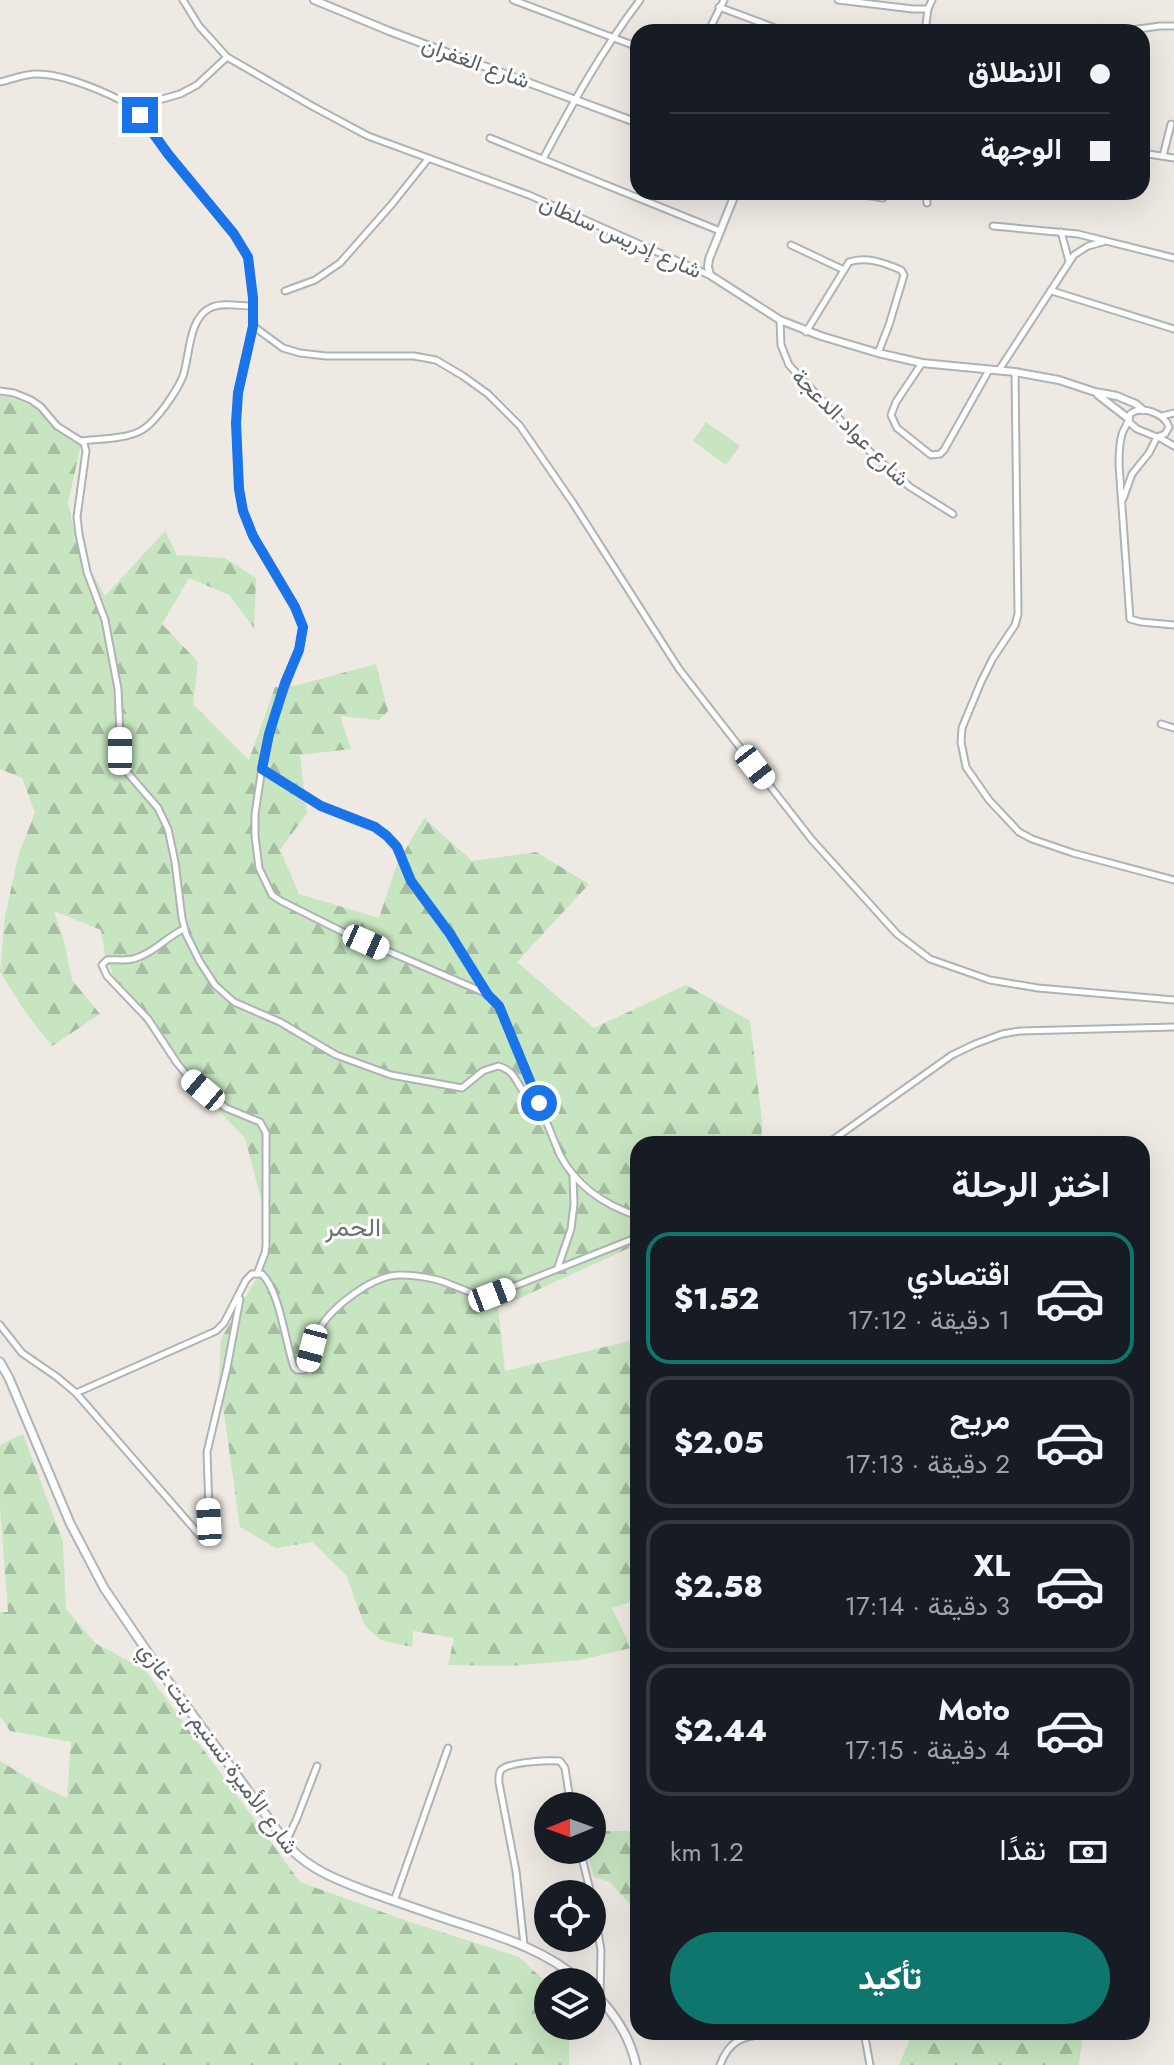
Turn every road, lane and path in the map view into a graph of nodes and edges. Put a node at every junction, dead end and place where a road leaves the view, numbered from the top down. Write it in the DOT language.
graph roads {
  1 [pos="183,0"];
  2 [pos="314,0"];
  3 [pos="513,0"];
  4 [pos="640,0"];
  5 [pos="724,0"];
  6 [pos="838,0"];
  7 [pos="932,0"];
  8 [pos="847,1"];
  9 [pos="327,2"];
  10 [pos="719,7"];
  11 [pos="928,9"];
  12 [pos="712,24"];
  13 [pos="765,24"];
  14 [pos="926,24"];
  15 [pos="1174,26"];
  16 [pos="1150,27"];
  17 [pos="612,38"];
  18 [pos="630,44"];
  19 [pos="227,57"];
  20 [pos="0,82"];
  21 [pos="574,99"];
  22 [pos="133,107"];
  23 [pos="630,120"];
  24 [pos="1171,124"];
  25 [pos="490,138"];
  26 [pos="1150,154"];
  27 [pos="1163,156"];
  28 [pos="429,158"];
  29 [pos="1174,158"];
  30 [pos="543,160"];
  31 [pos="630,195"];
  32 [pos="643,200"];
  33 [pos="733,200"];
  34 [pos="927,200"];
  35 [pos="927,203"];
  36 [pos="993,226"];
  37 [pos="720,231"];
  38 [pos="1061,232"];
  39 [pos="1108,242"];
  40 [pos="791,245"];
  41 [pos="1174,258"];
  42 [pos="1069,261"];
  43 [pos="844,270"];
  44 [pos="710,275"];
  45 [pos="285,291"];
  46 [pos="1052,291"];
  47 [pos="253,306"];
  48 [pos="780,320"];
  49 [pos="253,326"];
  50 [pos="1174,329"];
  51 [pos="806,332"];
  52 [pos="878,353"];
  53 [pos="922,363"];
  54 [pos="989,370"];
  55 [pos="999,370"];
  56 [pos="1015,372"];
  57 [pos="0,391"];
  58 [pos="1095,392"];
  59 [pos="1143,410"];
  60 [pos="1174,413"];
  61 [pos="1162,416"];
  62 [pos="1129,421"];
  63 [pos="1171,428"];
  64 [pos="1158,437"];
  65 [pos="81,441"];
  66 [pos="1174,446"];
  67 [pos="1122,500"];
  68 [pos="953,514"];
  69 [pos="1174,625"];
  70 [pos="1161,724"];
  71 [pos="1174,728"];
  72 [pos="262,769"];
  73 [pos="1174,880"];
  74 [pos="184,929"];
  75 [pos="488,995"];
  76 [pos="1174,1000"];
  77 [pos="1174,1027"];
  78 [pos="539,1103"];
  79 [pos="838,1136"];
  80 [pos="573,1177"];
  81 [pos="630,1212"];
  82 [pos="630,1240"];
  83 [pos="558,1268"];
  84 [pos="257,1274"];
  85 [pos="241,1294"];
  86 [pos="0,1325"];
  87 [pos="0,1362"];
  88 [pos="76,1393"];
  89 [pos="448,1748"];
  90 [pos="317,1766"];
  91 [pos="569,1792"];
  92 [pos="286,1842"];
  93 [pos="394,1901"];
  94 [pos="524,1945"];
  95 [pos="563,1968"];
  96 [pos="606,2007"];
  97 [pos="739,2040"];
  98 [pos="865,2040"];
  99 [pos="636,2065"];
  100 [pos="720,2065"];
  101 [pos="870,2065"];
  1 -- 19 [label="street, شارع إدريس سلطان"];
  2 -- 9 [label="street, شارع الغفران"];
  3 -- 17 [label="street"];
  4 -- 17 [label="street"];
  5 -- 10 [label="street"];
  6 -- 8 [label="street"];
  7 -- 11 [label="street"];
  8 -- 11 [label="street"];
  9 -- 21 [label="street, شارع الغفران"];
  10 -- 12 [label="street"];
  10 -- 13 [label="street"];
  11 -- 14 [label="street"];
  15 -- 16 [label="street"];
  17 -- 18 [label="street"];
  17 -- 21 [label="street"];
  19 -- 22 [label="street"];
  19 -- 28 [label="street, شارع إدريس سلطان"];
  20 -- 22 [label="street"];
  21 -- 23 [label="street, شارع الغفران"];
  21 -- 30 [label="street"];
  22 -- 47 [label="street"];
  24 -- 27 [label="street"];
  25 -- 30 [label="street"];
  26 -- 27 [label="street"];
  27 -- 29 [label="street"];
  28 -- 44 [label="street, شارع إدريس سلطان"];
  28 -- 45 [label="street"];
  30 -- 31 [label="street"];
  32 -- 37 [label="street"];
  33 -- 37 [label="street"];
  34 -- 35 [label="street"];
  36 -- 38 [label="street"];
  37 -- 44 [label="street"];
  38 -- 39 [label="street"];
  38 -- 42 [label="street"];
  39 -- 41 [label="street"];
  39 -- 42 [label="street"];
  40 -- 43 [label="street"];
  42 -- 46 [label="street"];
  43 -- 51 [label="street"];
  43 -- 52 [label="street"];
  44 -- 48 [label="street, شارع إدريس سلطان"];
  46 -- 50 [label="street"];
  46 -- 55 [label="street"];
  47 -- 49 [label="street"];
  47 -- 65 [label="street"];
  48 -- 51 [label="street, شارع إدريس سلطان"];
  48 -- 68 [label="street, شارع عواد الدعجة"];
  49 -- 72 [label="street"];
  49 -- 76 [label="street"];
  51 -- 52 [label="street, شارع إدريس سلطان"];
  52 -- 53 [label="street, شارع إدريس سلطان"];
  53 -- 54 [label="street, شارع إدريس سلطان"];
  53 -- 54 [label="street"];
  54 -- 55 [label="street, شارع إدريس سلطان"];
  55 -- 56 [label="street, شارع إدريس سلطان"];
  56 -- 58 [label="street, شارع إدريس سلطان"];
  56 -- 73 [label="street"];
  57 -- 65 [label="street"];
  58 -- 59 [label="street, شارع إدريس سلطان"];
  58 -- 62 [label="street, شارع إدريس سلطان"];
  59 -- 61 [label="street"];
  59 -- 62 [label="street"];
  60 -- 61 [label="street"];
  61 -- 63 [label="street"];
  62 -- 64 [label="street"];
  62 -- 67 [label="street"];
  63 -- 64 [label="street"];
  64 -- 66 [label="street"];
  64 -- 67 [label="street"];
  65 -- 74 [label="street"];
  67 -- 69 [label="street"];
  70 -- 71 [label="street"];
  72 -- 75 [label="street"];
  72 -- 75 [label="street"];
  74 -- 78 [label="street"];
  74 -- 84 [label="street"];
  75 -- 78 [label="street"];
  77 -- 79 [label="street"];
  78 -- 80 [label="street"];
  80 -- 81 [label="street"];
  80 -- 83 [label="street"];
  82 -- 83 [label="street"];
  83 -- 84 [label="street"];
  84 -- 85 [label="street"];
  85 -- 88 [label="street"];
  85 -- 88 [label="street"];
  86 -- 88 [label="street"];
  87 -- 92 [label="main road, شارع الأميرة تسنيم بنت غازي"];
  89 -- 93 [label="street"];
  90 -- 92 [label="street"];
  91 -- 94 [label="street"];
  92 -- 93 [label="main road, شارع الأميرة تسنيم بنت غازي"];
  93 -- 94 [label="main road, شارع الأميرة تسنيم بنت غازي"];
  94 -- 95 [label="main road, شارع الأميرة تسنيم بنت غازي"];
  96 -- 99 [label="main road"];
  97 -- 100 [label="street"];
  98 -- 101 [label="street"];
}
